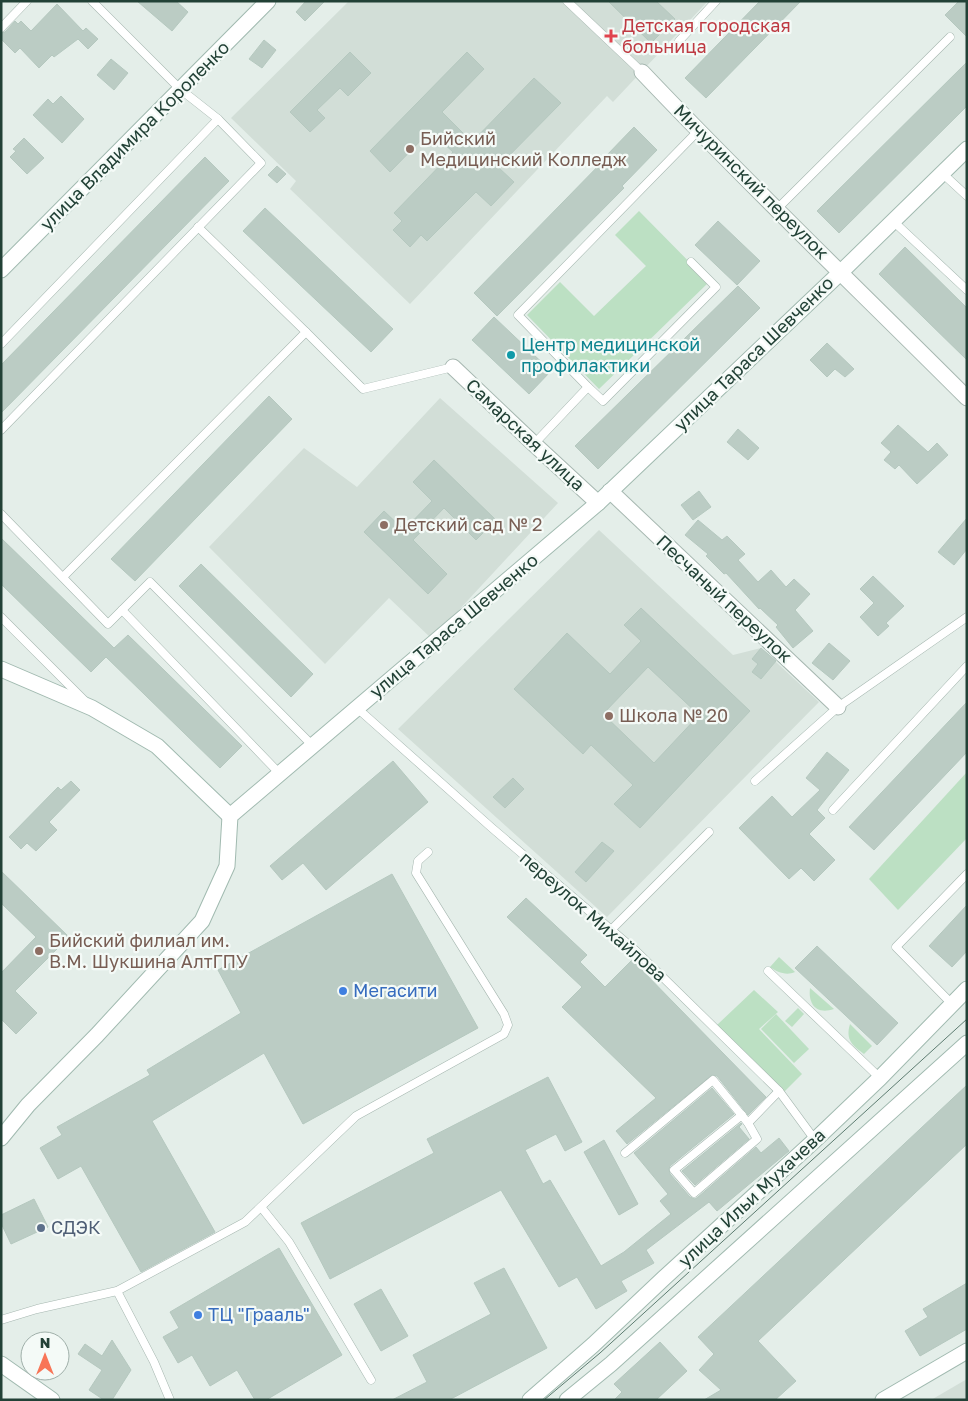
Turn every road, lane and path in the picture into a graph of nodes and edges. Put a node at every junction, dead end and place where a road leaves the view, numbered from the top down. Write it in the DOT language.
graph roads {
  1 [pos="27,1"];
  2 [pos="92,1"];
  3 [pos="268,1"];
  4 [pos="568,1"];
  5 [pos="716,1"];
  6 [pos="1,28"];
  7 [pos="950,38"];
  8 [pos="679,41"];
  9 [pos="642,72"];
  10 [pos="180,90"];
  11 [pos="218,119"];
  12 [pos="698,131"];
  13 [pos="967,149"];
  14 [pos="942,173"];
  15 [pos="967,196"];
  16 [pos="776,210"];
  17 [pos="893,221"];
  18 [pos="198,227"];
  19 [pos="691,262"];
  20 [pos="1,270"];
  21 [pos="841,272"];
  22 [pos="967,290"];
  23 [pos="306,332"];
  24 [pos="1,344"];
  25 [pos="453,367"];
  26 [pos="588,387"];
  27 [pos="967,398"];
  28 [pos="1,430"];
  29 [pos="534,444"];
  30 [pos="610,491"];
  31 [pos="598,503"];
  32 [pos="1,514"];
  33 [pos="63,577"];
  34 [pos="122,610"];
  35 [pos="1,617"];
  36 [pos="967,617"];
  37 [pos="967,666"];
  38 [pos="1,669"];
  39 [pos="838,707"];
  40 [pos="92,708"];
  41 [pos="357,708"];
  42 [pos="313,746"];
  43 [pos="280,774"];
  44 [pos="755,781"];
  45 [pos="833,810"];
  46 [pos="230,816"];
  47 [pos="709,832"];
  48 [pos="428,852"];
  49 [pos="967,874"];
  50 [pos="611,930"];
  51 [pos="768,970"];
  52 [pos="967,989"];
  53 [pos="952,1004"];
  54 [pos="967,1043"];
  55 [pos="880,1078"];
  56 [pos="779,1091"];
  57 [pos="742,1115"];
  58 [pos="748,1123"];
  59 [pos="1,1138"];
  60 [pos="815,1140"];
  61 [pos="626,1153"];
  62 [pos="261,1207"];
  63 [pos="672,1272"];
  64 [pos="692,1290"];
  65 [pos="117,1291"];
  66 [pos="1,1320"];
  67 [pos="967,1351"];
  68 [pos="1,1364"];
  69 [pos="371,1380"];
  70 [pos="52,1400"];
  71 [pos="170,1400"];
  72 [pos="530,1400"];
  73 [pos="566,1400"];
  74 [pos="883,1400"];
  1 -- 6 [label="lane"];
  2 -- 10 [label="lane"];
  3 -- 10 [label="street, улица Владимира Короленко"];
  4 -- 9 [label="lane"];
  5 -- 8 [label="lane"];
  7 -- 16 [label="lane"];
  9 -- 12 [label="street, Мичуринский переулок"];
  10 -- 11 [label="lane"];
  10 -- 20 [label="street, улица Владимира Короленко"];
  11 -- 18 [label="lane"];
  11 -- 24 [label="lane"];
  12 -- 16 [label="street, Мичуринский переулок"];
  12 -- 26 [label="lane"];
  13 -- 14 [label="street, улица Тараса Шевченко"];
  14 -- 15 [label="lane"];
  14 -- 17 [label="street, улица Тараса Шевченко"];
  16 -- 21 [label="street, Мичуринский переулок"];
  17 -- 21 [label="street, улица Тараса Шевченко"];
  17 -- 22 [label="lane"];
  18 -- 23 [label="lane"];
  18 -- 28 [label="lane"];
  19 -- 26 [label="lane"];
  21 -- 27 [label="street, Мичуринский переулок"];
  21 -- 30 [label="street, улица Тараса Шевченко"];
  23 -- 25 [label="lane"];
  23 -- 33 [label="lane"];
  25 -- 29 [label="street, Самарская улица"];
  26 -- 29 [label="lane"];
  29 -- 31 [label="street, Самарская улица"];
  30 -- 31 [label="street, улица Тараса Шевченко"];
  30 -- 39 [label="street, Песчаный переулок"];
  31 -- 41 [label="street, улица Тараса Шевченко"];
  32 -- 33 [label="lane"];
  33 -- 34 [label="lane"];
  34 -- 42 [label="lane"];
  34 -- 43 [label="lane"];
  35 -- 40 [label="lane"];
  36 -- 39 [label="lane"];
  37 -- 45 [label="lane"];
  38 -- 40 [label="street"];
  39 -- 44 [label="lane"];
  40 -- 46 [label="street"];
  41 -- 42 [label="street, улица Тараса Шевченко"];
  41 -- 50 [label="lane, переулок Михайлова"];
  42 -- 43 [label="street, улица Тараса Шевченко"];
  43 -- 46 [label="street, улица Тараса Шевченко"];
  46 -- 59 [label="street"];
  47 -- 50 [label="lane"];
  48 -- 62 [label="lane"];
  49 -- 53 [label="lane"];
  50 -- 56 [label="lane, переулок Михайлова"];
  51 -- 55 [label="lane"];
  52 -- 53 [label="street, улица Ильи Мухачева"];
  53 -- 55 [label="street, улица Ильи Мухачева"];
  54 -- 64 [label="street, улица Ильи Мухачева"];
  55 -- 60 [label="street, улица Ильи Мухачева"];
  56 -- 58 [label="lane"];
  56 -- 60 [label="lane, переулок Михайлова"];
  57 -- 58 [label="lane"];
  57 -- 58 [label="lane"];
  57 -- 61 [label="lane"];
  60 -- 63 [label="street, улица Ильи Мухачева"];
  62 -- 65 [label="lane"];
  62 -- 69 [label="lane"];
  63 -- 64 [label="street"];
  63 -- 72 [label="street, улица Ильи Мухачева"];
  64 -- 73 [label="street, улица Ильи Мухачева"];
  65 -- 66 [label="lane"];
  65 -- 71 [label="lane"];
  67 -- 74 [label="street"];
  68 -- 70 [label="street"];
}
